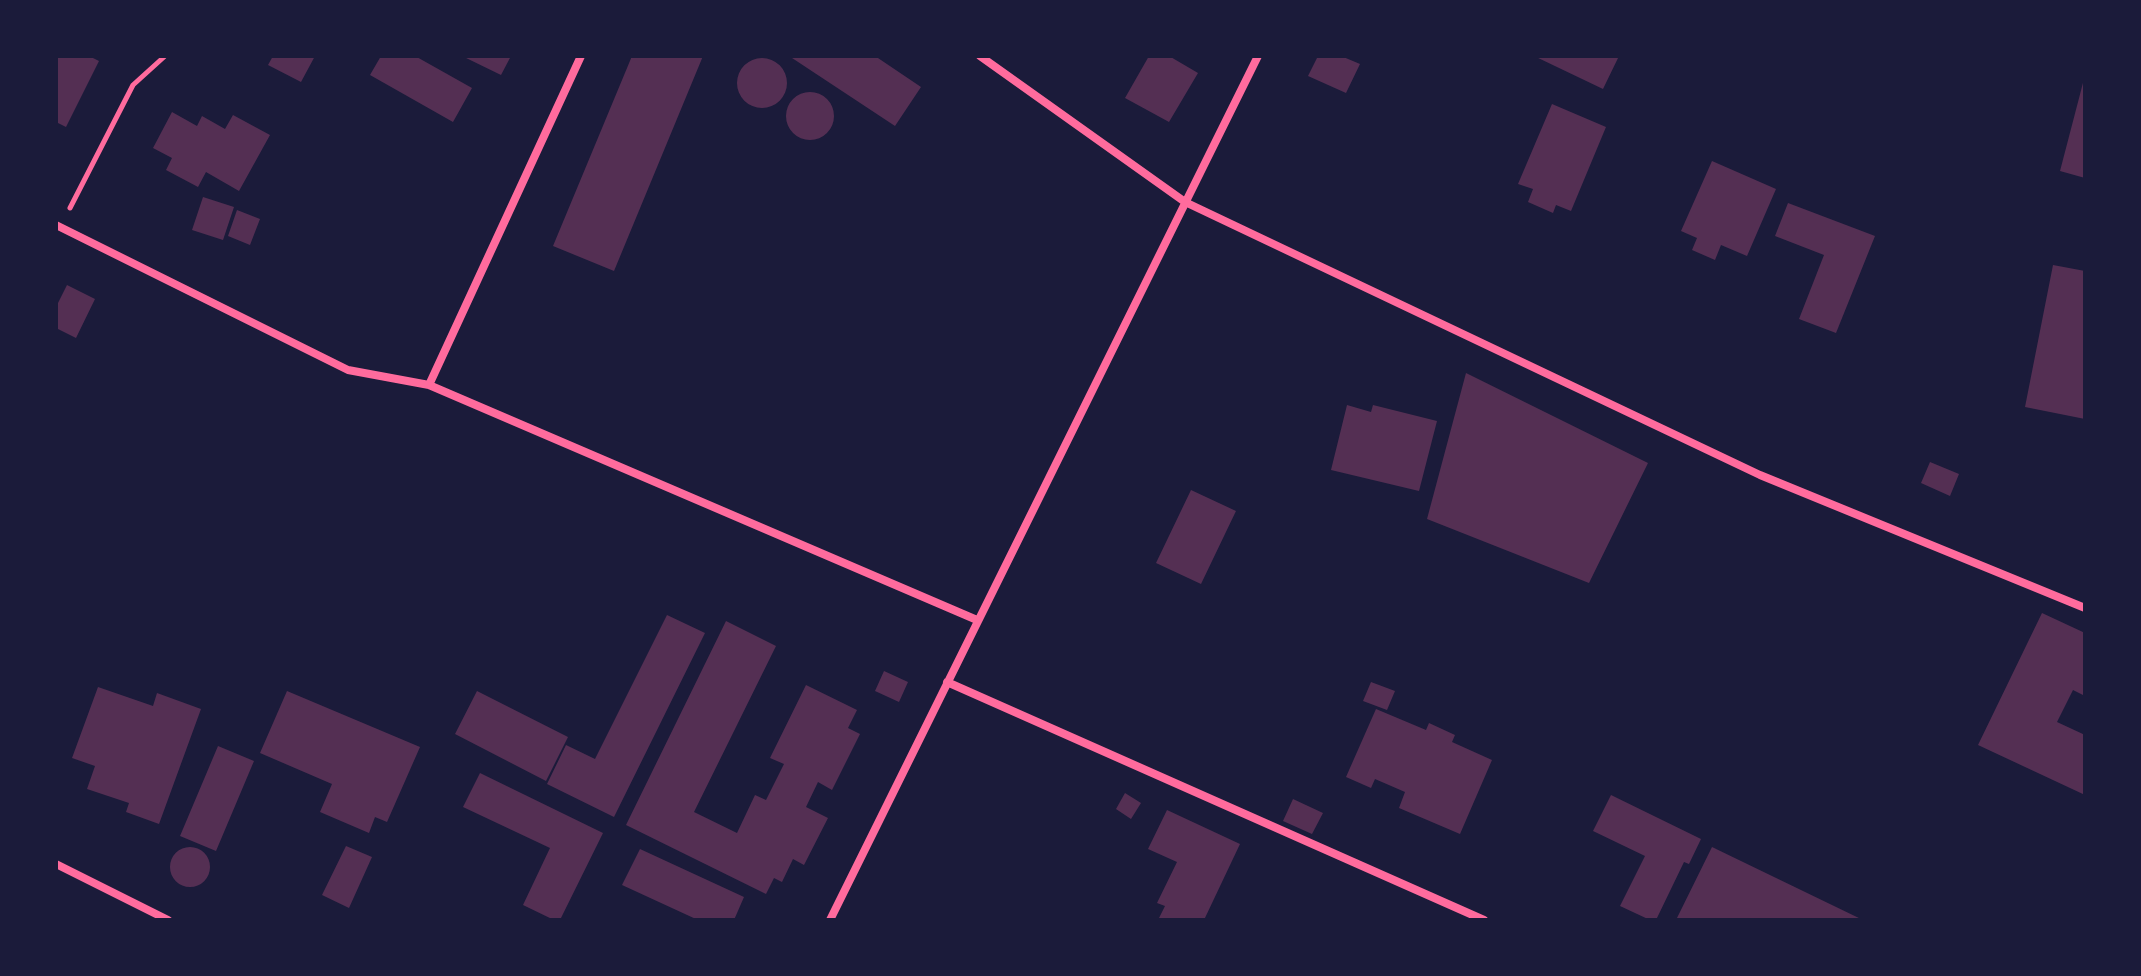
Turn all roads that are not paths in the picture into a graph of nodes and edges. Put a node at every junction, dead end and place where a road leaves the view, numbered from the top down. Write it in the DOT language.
graph roads {
  1 [pos="581,56"];
  2 [pos="980,56"];
  3 [pos="1258,56"];
  4 [pos="1185,202"];
  5 [pos="58,226"];
  6 [pos="429,385"];
  7 [pos="2085,608"];
  8 [pos="977,620"];
  9 [pos="947,682"];
  10 [pos="56,864"];
  11 [pos="168,920"];
  12 [pos="830,920"];
  13 [pos="1484,920"];
  1 -- 6 [label="street"];
  2 -- 4 [label="street"];
  3 -- 4 [label="street"];
  4 -- 7 [label="street"];
  4 -- 8 [label="street"];
  5 -- 6 [label="street"];
  6 -- 8 [label="street"];
  8 -- 9 [label="street"];
  9 -- 12 [label="street"];
  9 -- 13 [label="street"];
  10 -- 11 [label="street"];
}
